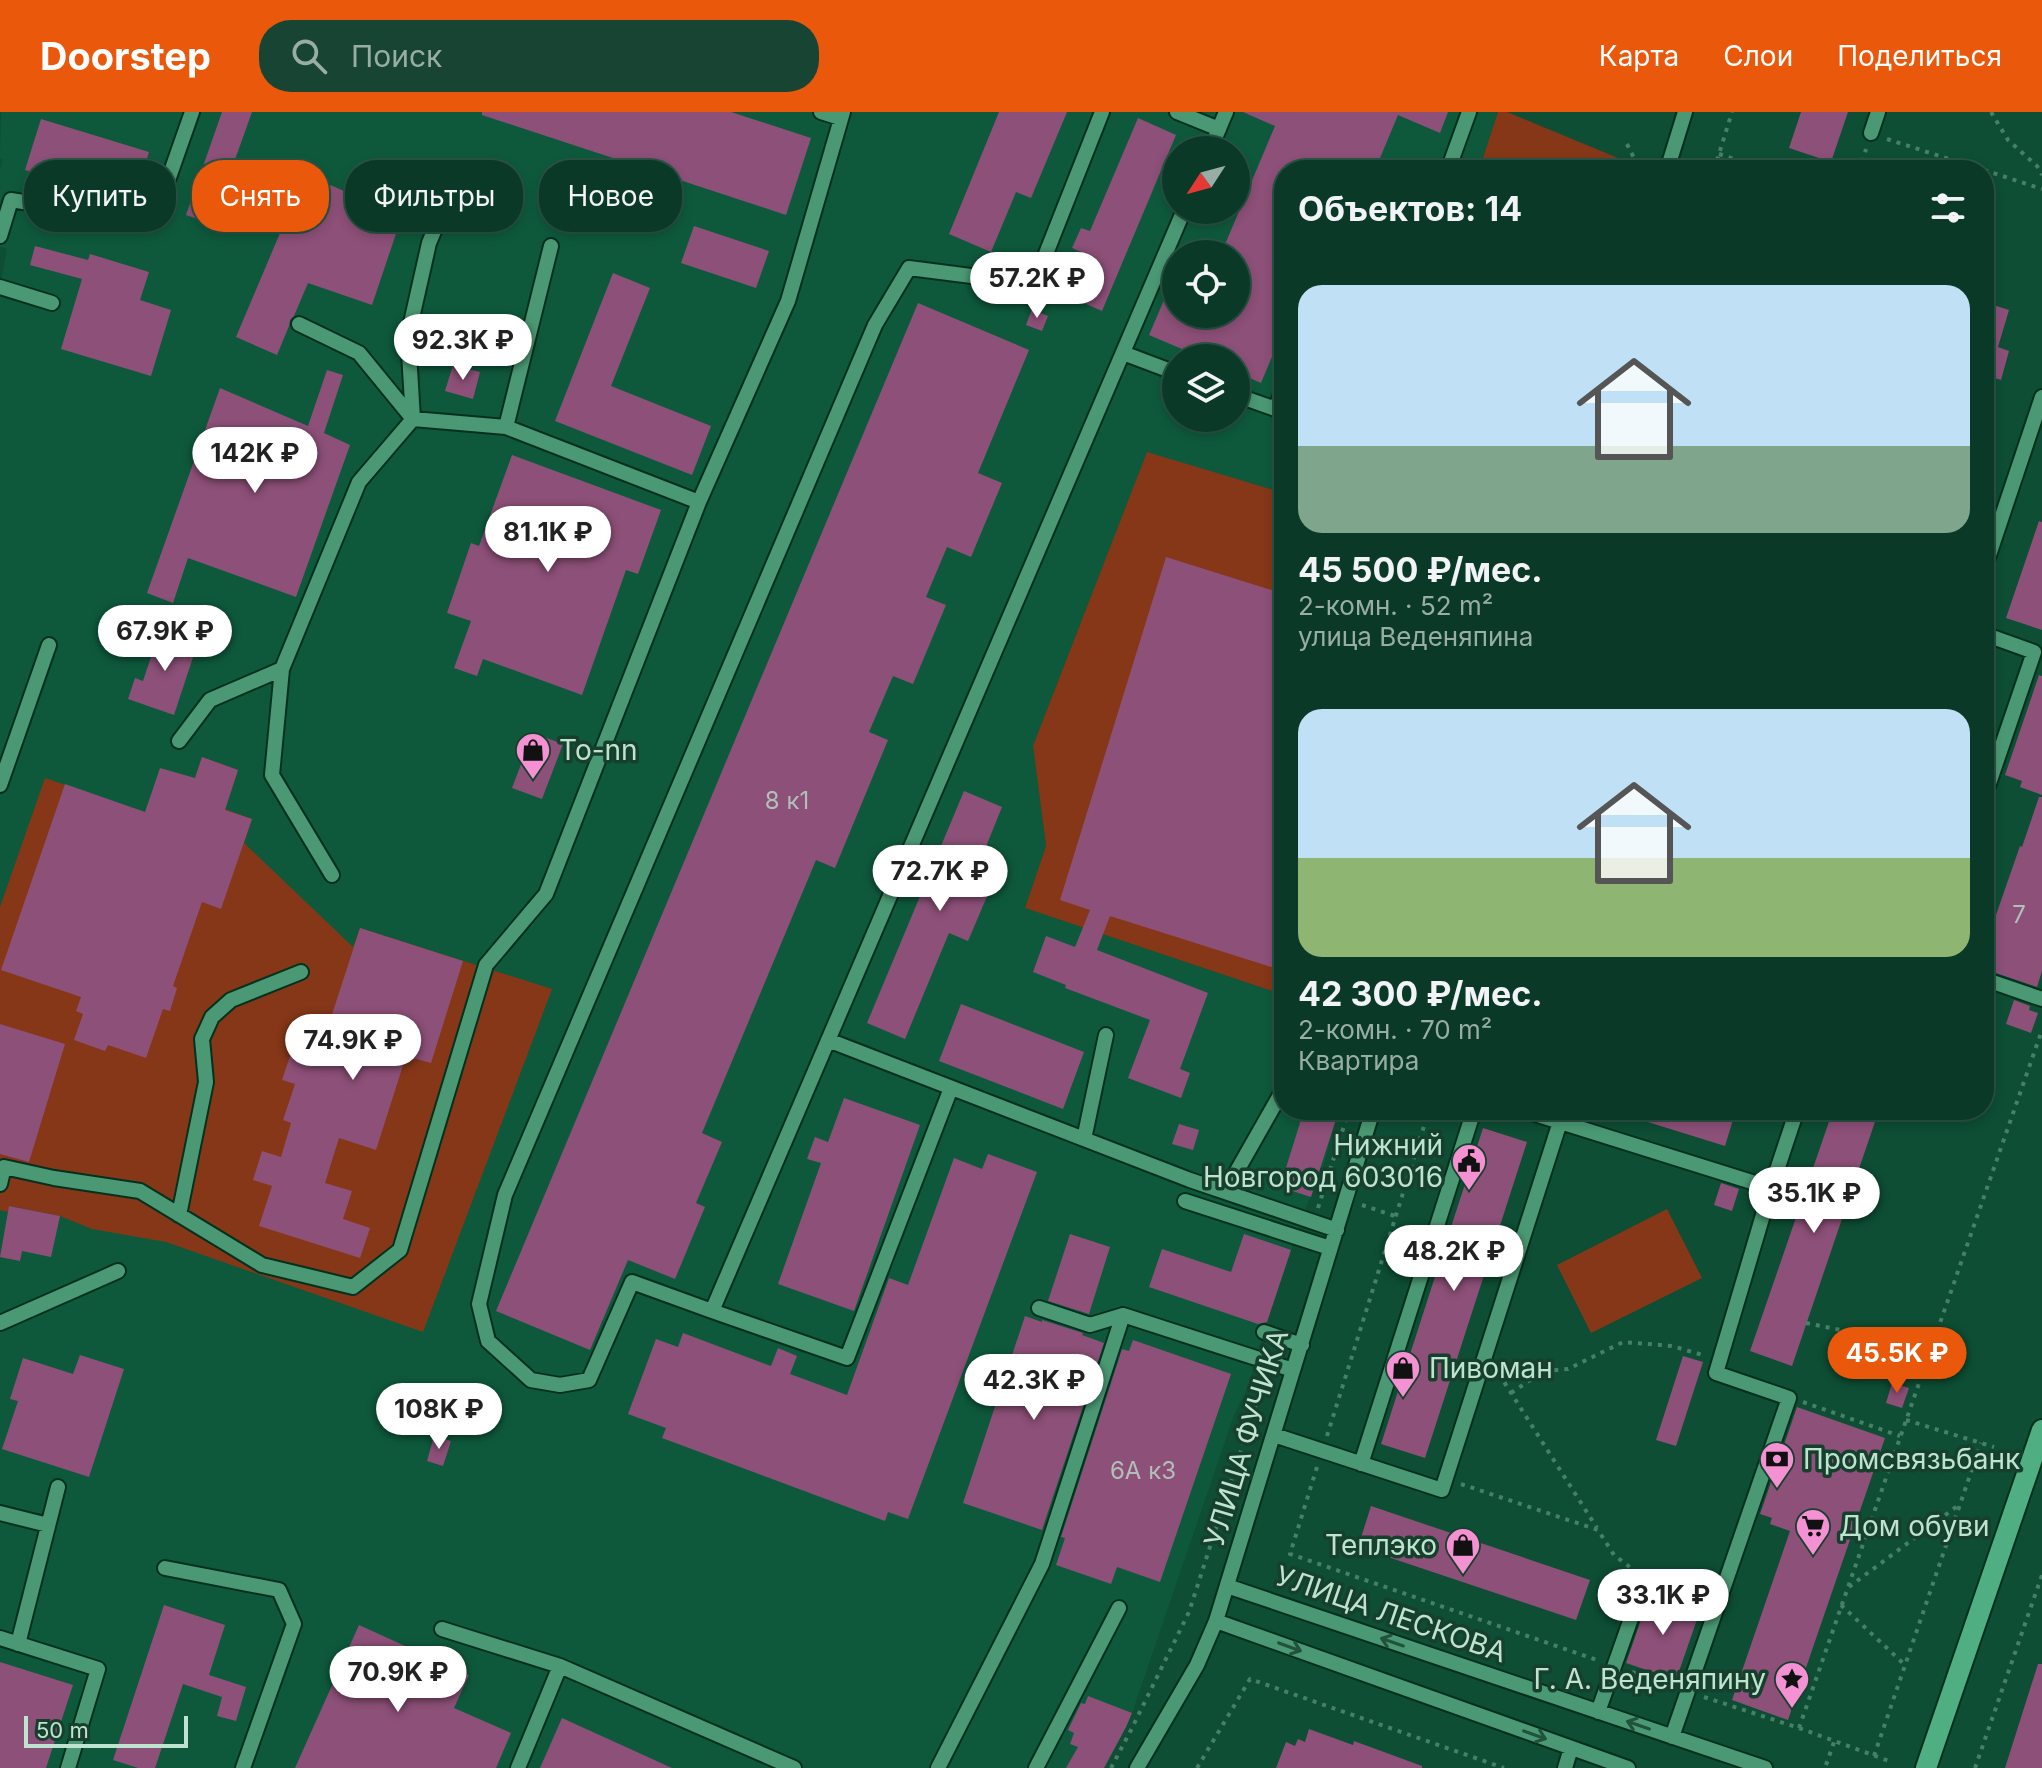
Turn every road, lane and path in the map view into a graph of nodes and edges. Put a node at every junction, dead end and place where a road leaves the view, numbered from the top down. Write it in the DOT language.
graph roads {
  1 [pos="192,112"];
  2 [pos="821,112"];
  3 [pos="1102,112"];
  4 [pos="1177,112"];
  5 [pos="1226,112"];
  6 [pos="1469,112"];
  7 [pos="1685,112"];
  8 [pos="1732,112"];
  9 [pos="1878,112"];
  10 [pos="1991,112"];
  11 [pos="841,115"];
  12 [pos="1219,129"];
  13 [pos="1871,133"];
  14 [pos="1216,136"];
  15 [pos="1627,144"];
  16 [pos="1719,154"];
  17 [pos="1452,160"];
  18 [pos="1635,160"];
  19 [pos="1670,160"];
  20 [pos="1717,160"];
  21 [pos="1737,160"];
  22 [pos="1863,160"];
  23 [pos="1953,160"];
  24 [pos="1994,173"];
  25 [pos="2042,175"];
  26 [pos="2042,189"];
  27 [pos="1178,224"];
  28 [pos="434,232"];
  29 [pos="0,236"];
  30 [pos="551,246"];
  31 [pos="0,287"];
  32 [pos="52,303"];
  33 [pos="299,324"];
  34 [pos="1123,353"];
  35 [pos="1162,368"];
  36 [pos="2042,397"];
  37 [pos="1250,400"];
  38 [pos="1274,409"];
  39 [pos="413,419"];
  40 [pos="506,427"];
  41 [pos="699,502"];
  42 [pos="1994,525"];
  43 [pos="1994,638"];
  44 [pos="49,645"];
  45 [pos="2038,653"];
  46 [pos="282,669"];
  47 [pos="179,741"];
  48 [pos="1994,771"];
  49 [pos="0,785"];
  50 [pos="332,875"];
  51 [pos="301,972"];
  52 [pos="1994,982"];
  53 [pos="2042,999"];
  54 [pos="2042,1030"];
  55 [pos="1106,1035"];
  56 [pos="828,1040"];
  57 [pos="951,1088"];
  58 [pos="1274,1106"];
  59 [pos="1346,1120"];
  60 [pos="1370,1120"];
  61 [pos="1426,1120"];
  62 [pos="1471,1120"];
  63 [pos="1554,1120"];
  64 [pos="1794,1120"];
  65 [pos="1560,1122"];
  66 [pos="1084,1139"];
  67 [pos="2,1166"];
  68 [pos="0,1184"];
  69 [pos="1771,1188"];
  70 [pos="1225,1192"];
  71 [pos="1185,1201"];
  72 [pos="179,1215"];
  73 [pos="1313,1222"];
  74 [pos="1337,1230"];
  75 [pos="1330,1248"];
  76 [pos="118,1271"];
  77 [pos="1039,1308"];
  78 [pos="712,1311"];
  79 [pos="1123,1315"];
  80 [pos="0,1323"];
  81 [pos="1806,1323"];
  82 [pos="1264,1332"];
  83 [pos="1302,1345"];
  84 [pos="1931,1348"];
  85 [pos="1486,1354"];
  86 [pos="1719,1360"];
  87 [pos="1269,1362"];
  88 [pos="1293,1370"];
  89 [pos="1248,1387"];
  90 [pos="1260,1392"];
  91 [pos="1511,1393"];
  92 [pos="1789,1398"];
  93 [pos="1906,1420"];
  94 [pos="2042,1430"];
  95 [pos="1274,1435"];
  96 [pos="1900,1436"];
  97 [pos="1981,1443"];
  98 [pos="1994,1447"];
  99 [pos="1322,1451"];
  100 [pos="1361,1464"];
  101 [pos="1446,1479"];
  102 [pos="58,1487"];
  103 [pos="1960,1504"];
  104 [pos="0,1513"];
  105 [pos="48,1525"];
  106 [pos="1598,1530"];
  107 [pos="165,1568"];
  108 [pos="2042,1575"];
  109 [pos="1645,1579"];
  110 [pos="1227,1586"];
  111 [pos="1847,1588"];
  112 [pos="1683,1592"];
  113 [pos="1841,1605"];
  114 [pos="1119,1608"];
  115 [pos="1216,1621"];
  116 [pos="442,1629"];
  117 [pos="0,1638"];
  118 [pos="18,1644"];
  119 [pos="1905,1665"];
  120 [pos="560,1666"];
  121 [pos="1616,1666"];
  122 [pos="1688,1691"];
  123 [pos="1598,1712"];
  124 [pos="1799,1728"];
  125 [pos="1672,1737"];
  126 [pos="1834,1742"];
  127 [pos="1571,1748"];
  128 [pos="1874,1756"];
  129 [pos="1889,1761"];
  130 [pos="1826,1765"];
  131 [pos="68,1768"];
  132 [pos="243,1768"];
  133 [pos="518,1768"];
  134 [pos="794,1768"];
  135 [pos="938,1768"];
  136 [pos="1036,1768"];
  137 [pos="1111,1768"];
  138 [pos="1137,1768"];
  139 [pos="1197,1768"];
  140 [pos="1504,1768"];
  141 [pos="1565,1768"];
  142 [pos="1628,1768"];
  143 [pos="1765,1768"];
  144 [pos="1926,1768"];
  145 [pos="1975,1768"];
  1 -- 29 [label="street"];
  2 -- 11 [label="street"];
  3 -- 78 [label="street"];
  4 -- 12 [label="street"];
  5 -- 12 [label="street"];
  6 -- 17 [label="street"];
  7 -- 19 [label="street"];
  8 -- 16 [label="path"];
  9 -- 13 [label="street"];
  10 -- 25 [label="path"];
  11 -- 41 [label="street"];
  12 -- 14 [label="street"];
  13 -- 22 [label="path"];
  13 -- 23 [label="path"];
  15 -- 18 [label="path"];
  16 -- 20 [label="path"];
  16 -- 21 [label="path"];
  24 -- 26 [label="path"];
  27 -- 34 [label="street"];
  28 -- 39 [label="street"];
  30 -- 40 [label="street"];
  31 -- 32 [label="street"];
  33 -- 39 [label="street"];
  34 -- 35 [label="street"];
  34 -- 56 [label="street"];
  36 -- 42 [label="street"];
  37 -- 38 [label="street"];
  39 -- 40 [label="street"];
  39 -- 46 [label="street"];
  40 -- 41 [label="street"];
  41 -- 72 [label="street"];
  43 -- 45 [label="street"];
  44 -- 49 [label="street"];
  45 -- 48 [label="street"];
  46 -- 47 [label="street"];
  46 -- 50 [label="street"];
  51 -- 72 [label="street"];
  52 -- 53 [label="street"];
  54 -- 84 [label="path"];
  55 -- 66 [label="street"];
  56 -- 57 [label="street"];
  56 -- 78 [label="street"];
  57 -- 66 [label="street"];
  57 -- 78 [label="street"];
  58 -- 70 [label="street"];
  59 -- 73 [label="path"];
  60 -- 74 [label="street, УЛИЦА ФУЧИКА"];
  61 -- 99 [label="path"];
  62 -- 100 [label="street"];
  63 -- 65 [label="street"];
  64 -- 69 [label="street"];
  65 -- 69 [label="street"];
  65 -- 85 [label="street"];
  66 -- 70 [label="street"];
  67 -- 68 [label="street"];
  67 -- 72 [label="street"];
  69 -- 86 [label="street"];
  70 -- 73 [label="street"];
  71 -- 75 [label="street"];
  73 -- 74 [label="street"];
  74 -- 75 [label="street, УЛИЦА ФУЧИКА"];
  75 -- 83 [label="street, УЛИЦА ФУЧИКА"];
  76 -- 80 [label="street"];
  77 -- 79 [label="street"];
  79 -- 87 [label="street"];
  79 -- 135 [label="street"];
  81 -- 84 [label="path"];
  82 -- 83 [label="street"];
  83 -- 88 [label="street, УЛИЦА ФУЧИКА"];
  84 -- 93 [label="path"];
  85 -- 91 [label="path"];
  85 -- 101 [label="street"];
  86 -- 91 [label="path"];
  86 -- 92 [label="street"];
  87 -- 88 [label="street"];
  87 -- 90 [label="path"];
  88 -- 95 [label="street, УЛИЦА ФУЧИКА"];
  89 -- 90 [label="path"];
  90 -- 137 [label="path"];
  91 -- 106 [label="path"];
  92 -- 96 [label="path"];
  92 -- 122 [label="street"];
  93 -- 96 [label="path"];
  93 -- 97 [label="path"];
  94 -- 144 [label="main road"];
  95 -- 99 [label="street"];
  95 -- 110 [label="street, УЛИЦА ФУЧИКА"];
  96 -- 111 [label="path"];
  97 -- 98 [label="path"];
  97 -- 103 [label="path"];
  99 -- 100 [label="street"];
  99 -- 121 [label="path"];
  100 -- 101 [label="street"];
  101 -- 106 [label="path"];
  102 -- 105 [label="street"];
  103 -- 111 [label="path"];
  103 -- 119 [label="path"];
  104 -- 105 [label="street"];
  105 -- 118 [label="street"];
  106 -- 109 [label="path"];
  107 -- 132 [label="street"];
  108 -- 145 [label="path"];
  109 -- 112 [label="street"];
  109 -- 121 [label="street"];
  110 -- 115 [label="street, УЛИЦА ФУЧИКА"];
  123 -- 110 [label="street, УЛИЦА ЛЕСКОВА, one-way"];
  111 -- 113 [label="path"];
  113 -- 119 [label="path"];
  113 -- 124 [label="path"];
  114 -- 136 [label="street"];
  115 -- 127 [label="street, one-way"];
  115 -- 138 [label="street, УЛИЦА ФУЧИКА"];
  116 -- 120 [label="street"];
  117 -- 118 [label="street"];
  118 -- 131 [label="street"];
  119 -- 128 [label="path"];
  120 -- 133 [label="street"];
  120 -- 134 [label="street"];
  121 -- 122 [label="path"];
  121 -- 123 [label="street"];
  122 -- 124 [label="path"];
  122 -- 125 [label="street"];
  125 -- 123 [label="street, УЛИЦА ЛЕСКОВА, one-way"];
  124 -- 126 [label="path"];
  125 -- 143 [label="street, УЛИЦА ЛЕСКОВА"];
  126 -- 128 [label="path"];
  126 -- 130 [label="path"];
  127 -- 141 [label="street"];
  127 -- 142 [label="street"];
  128 -- 129 [label="path"];
  139 -- 140 [label="path"];
}
